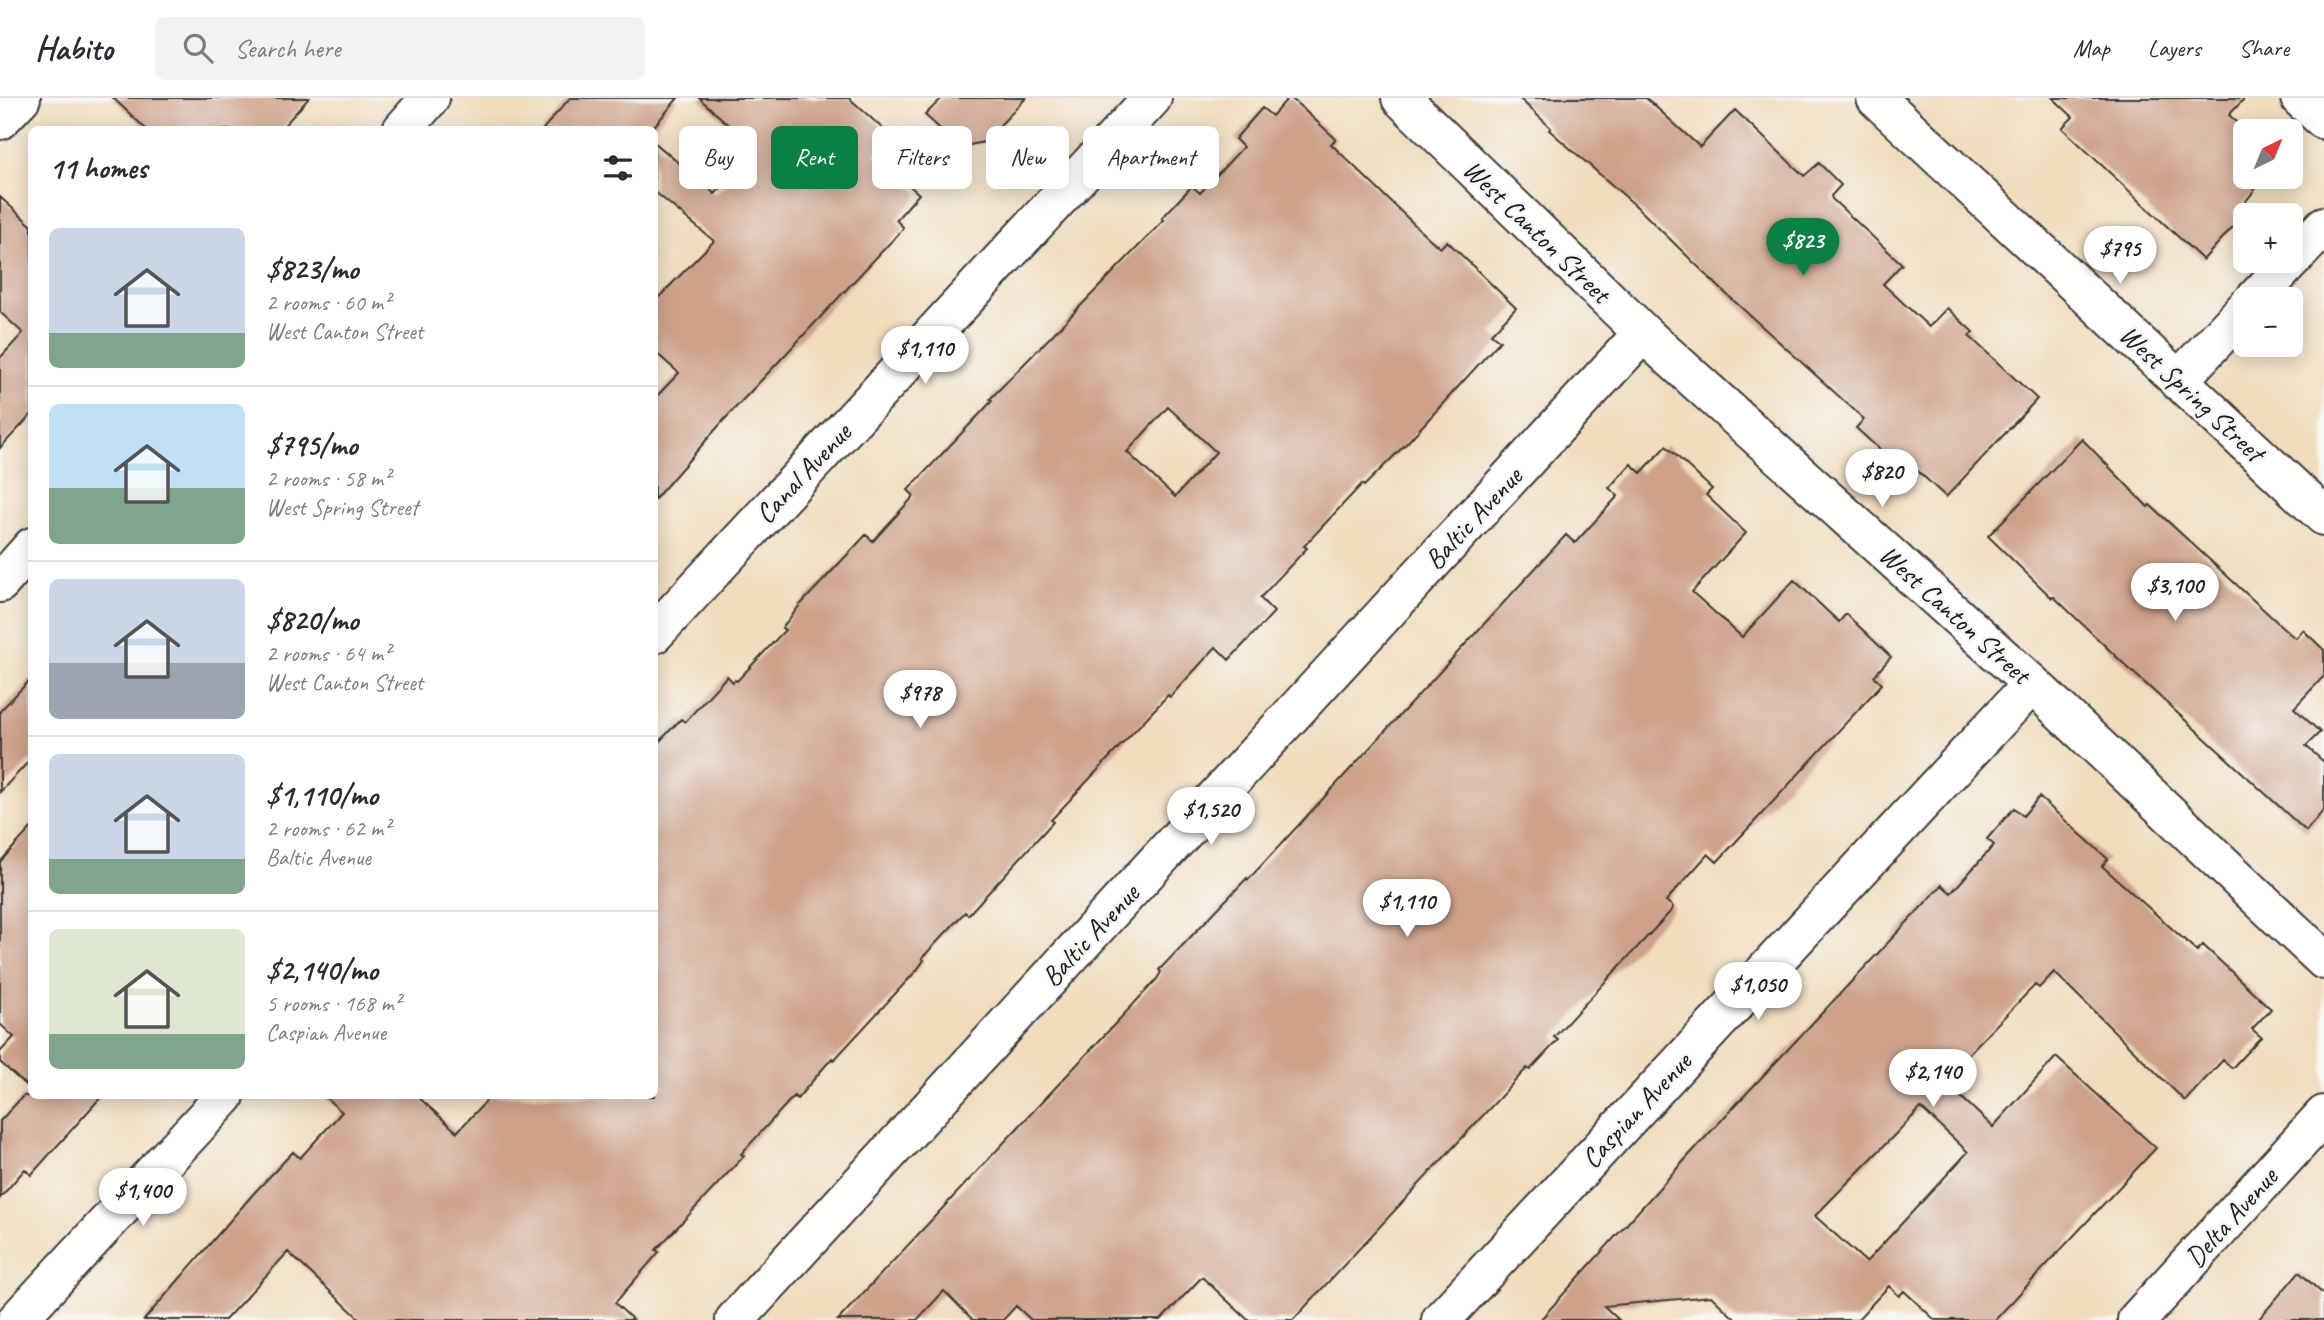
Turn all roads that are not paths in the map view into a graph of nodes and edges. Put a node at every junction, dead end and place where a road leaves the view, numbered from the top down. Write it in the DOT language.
graph roads {
  1 [pos="21,98"];
  2 [pos="430,98"];
  3 [pos="1152,98"];
  4 [pos="1401,98"];
  5 [pos="1876,98"];
  6 [pos="2300,98"];
  7 [pos="0,120"];
  8 [pos="2324,120"];
  9 [pos="406,126"];
  10 [pos="2324,226"];
  11 [pos="2266,287"];
  12 [pos="2233,322"];
  13 [pos="1643,334"];
  14 [pos="2178,381"];
  15 [pos="2324,516"];
  16 [pos="28,552"];
  17 [pos="0,583"];
  18 [pos="658,630"];
  19 [pos="2032,684"];
  20 [pos="2324,960"];
  21 [pos="222,1099"];
  22 [pos="2324,1115"];
  23 [pos="17,1320"];
  24 [pos="735,1320"];
  25 [pos="1441,1320"];
  26 [pos="2137,1320"];
  1 -- 7 [label="street"];
  2 -- 9 [label="street"];
  3 -- 18 [label="street, Canal Avenue"];
  4 -- 13 [label="street, West Canton Street"];
  5 -- 14 [label="street, West Spring Street"];
  6 -- 8 [label="street"];
  10 -- 11 [label="street"];
  12 -- 14 [label="street"];
  13 -- 19 [label="street, West Canton Street"];
  13 -- 24 [label="street, Baltic Avenue"];
  14 -- 15 [label="street, West Spring Street"];
  16 -- 17 [label="street"];
  19 -- 20 [label="street, West Canton Street"];
  19 -- 25 [label="street, Caspian Avenue"];
  21 -- 23 [label="street"];
  22 -- 26 [label="street, Delta Avenue"];
}
